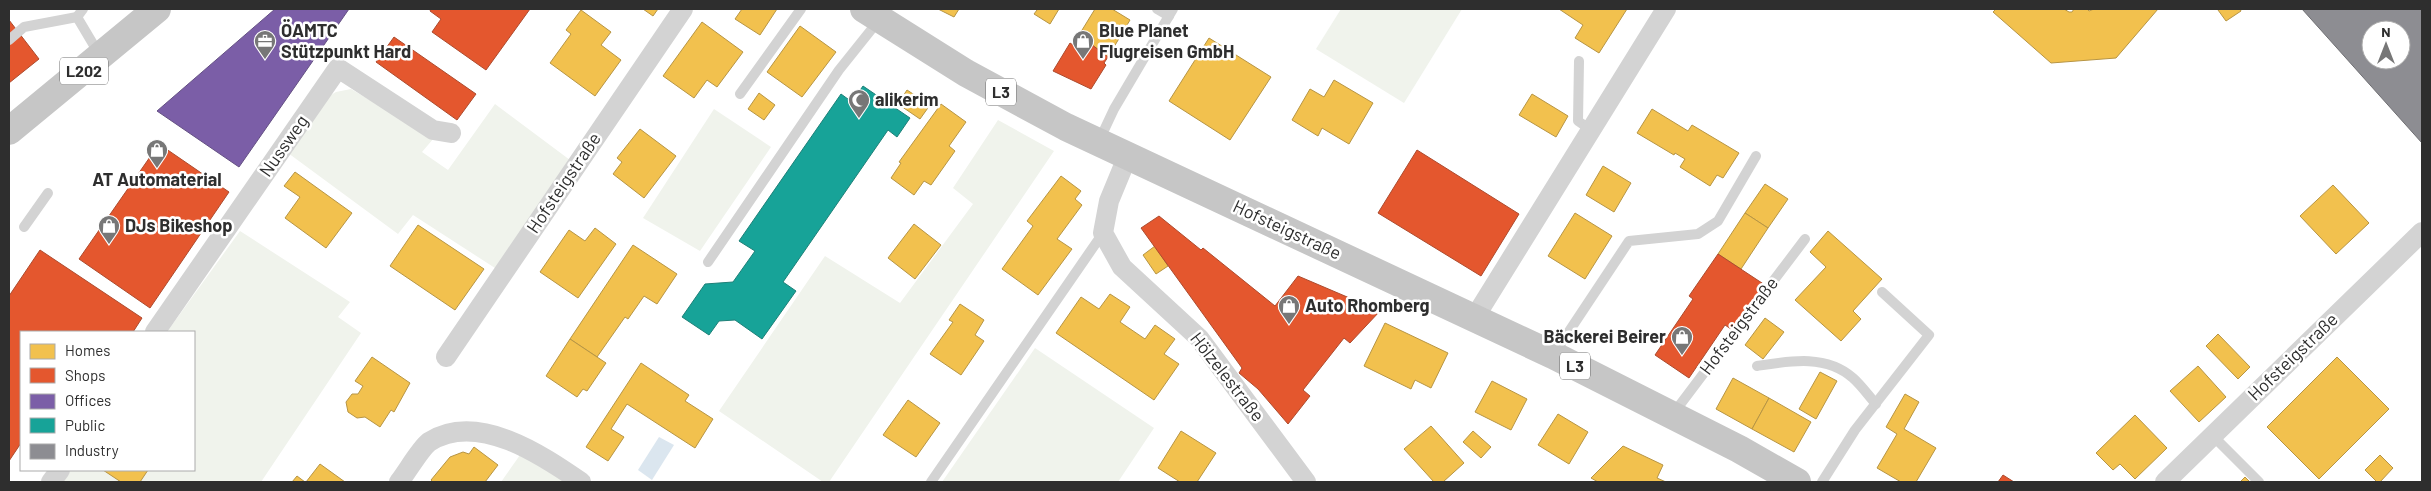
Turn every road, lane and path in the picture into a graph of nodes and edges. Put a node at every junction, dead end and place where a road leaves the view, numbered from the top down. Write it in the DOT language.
graph roads {
  1 [pos="157,9"];
  2 [pos="683,9"];
  3 [pos="802,9"];
  4 [pos="1157,9"];
  5 [pos="1666,9"];
  6 [pos="1171,12"];
  7 [pos="80,13"];
  8 [pos="876,13"];
  9 [pos="9,40"];
  10 [pos="101,57"];
  11 [pos="1579,61"];
  12 [pos="740,94"];
  13 [pos="1591,130"];
  14 [pos="9,131"];
  15 [pos="451,133"];
  16 [pos="1098,142"];
  17 [pos="1128,155"];
  18 [pos="1756,156"];
  19 [pos="48,192"];
  20 [pos="24,227"];
  21 [pos="2422,232"];
  22 [pos="1103,233"];
  23 [pos="1805,238"];
  24 [pos="708,262"];
  25 [pos="1882,292"];
  26 [pos="1475,318"];
  27 [pos="156,331"];
  28 [pos="1553,355"];
  29 [pos="446,357"];
  30 [pos="1757,366"];
  31 [pos="1876,404"];
  32 [pos="1673,414"];
  33 [pos="2212,435"];
  34 [pos="59,471"];
  35 [pos="51,482"];
  36 [pos="399,482"];
  37 [pos="582,482"];
  38 [pos="931,482"];
  39 [pos="1306,482"];
  40 [pos="1797,482"];
  41 [pos="1822,482"];
  42 [pos="2165,482"];
  43 [pos="2259,482"];
  1 -- 10 [label="main road, L202"];
  2 -- 29 [label="street, Hofsteigstraße"];
  3 -- 12 [label="lane"];
  4 -- 6 [label="lane"];
  5 -- 13 [label="street"];
  6 -- 16 [label="lane"];
  7 -- 9 [label="lane"];
  7 -- 10 [label="lane"];
  8 -- 16 [label="main road, Hofsteigstraße / L3"];
  8 -- 24 [label="lane, Hofsteigstraße"];
  10 -- 14 [label="main road, L202"];
  11 -- 13 [label="lane"];
  13 -- 26 [label="street"];
  15 -- 27 [label="street, Nussweg"];
  16 -- 17 [label="main road, Hofsteigstraße / L3"];
  17 -- 22 [label="street"];
  17 -- 26 [label="main road, Hofsteigstraße / L3"];
  18 -- 28 [label="lane"];
  19 -- 20 [label="lane"];
  21 -- 33 [label="street, Hofsteigstraße"];
  22 -- 38 [label="lane"];
  22 -- 39 [label="street, Hölzelestraße"];
  23 -- 32 [label="lane, Hofsteigstraße"];
  25 -- 31 [label="lane"];
  26 -- 28 [label="main road, Hofsteigstraße / L3"];
  28 -- 32 [label="main road, Hofsteigstraße / L3"];
  30 -- 31 [label="lane"];
  31 -- 41 [label="lane"];
  32 -- 40 [label="main road, Hofsteigstraße / L3"];
  33 -- 42 [label="street, Hofsteigstraße"];
  33 -- 43 [label="lane"];
  34 -- 35 [label="street"];
  36 -- 37 [label="street"];
}
